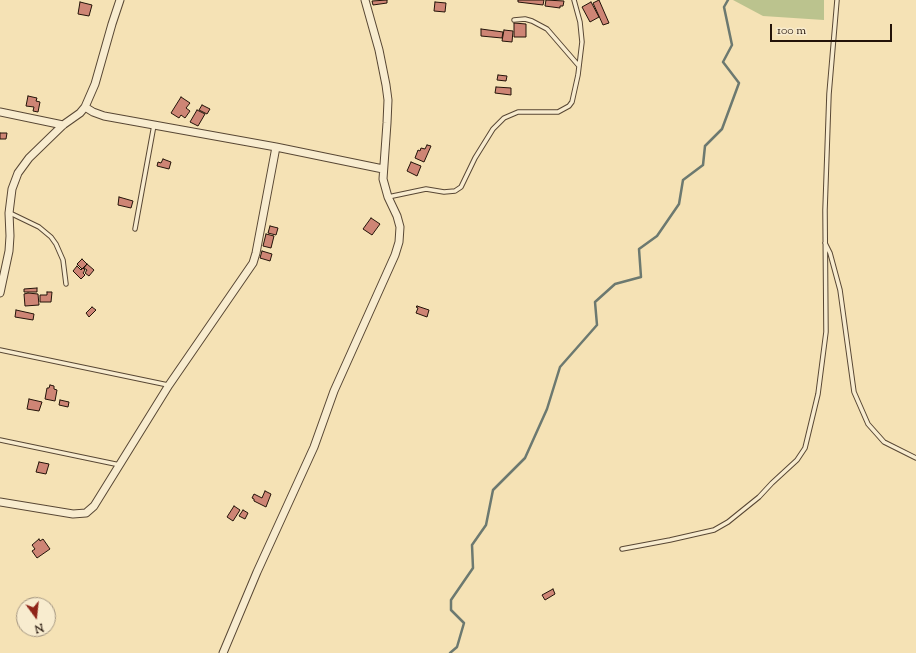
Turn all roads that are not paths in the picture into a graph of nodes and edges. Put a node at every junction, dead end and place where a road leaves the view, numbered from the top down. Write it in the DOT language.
graph roads {
  1 [pos="120,0"];
  2 [pos="365,0"];
  3 [pos="574,0"];
  4 [pos="837,0"];
  5 [pos="514,20"];
  6 [pos="579,66"];
  7 [pos="85,107"];
  8 [pos="0,112"];
  9 [pos="62,125"];
  10 [pos="154,125"];
  11 [pos="276,147"];
  12 [pos="383,169"];
  13 [pos="388,197"];
  14 [pos="9,213"];
  15 [pos="135,229"];
  16 [pos="825,243"];
  17 [pos="66,284"];
  18 [pos="0,293"];
  19 [pos="0,350"];
  20 [pos="169,386"];
  21 [pos="0,440"];
  22 [pos="916,458"];
  23 [pos="120,465"];
  24 [pos="0,502"];
  25 [pos="622,549"];
  26 [pos="223,653"];
  1 -- 7 [label="street"];
  2 -- 12 [label="street"];
  3 -- 6 [label="lane"];
  4 -- 16 [label="lane"];
  5 -- 6 [label="lane"];
  6 -- 13 [label="lane"];
  7 -- 9 [label="street"];
  7 -- 10 [label="street"];
  8 -- 9 [label="street"];
  9 -- 14 [label="street"];
  10 -- 11 [label="street"];
  10 -- 15 [label="lane"];
  11 -- 12 [label="street"];
  11 -- 20 [label="street"];
  12 -- 13 [label="street"];
  13 -- 26 [label="street"];
  14 -- 17 [label="lane"];
  14 -- 18 [label="street"];
  16 -- 22 [label="lane"];
  16 -- 25 [label="lane"];
  19 -- 20 [label="lane"];
  20 -- 23 [label="street"];
  21 -- 23 [label="lane"];
  23 -- 24 [label="street"];
}
